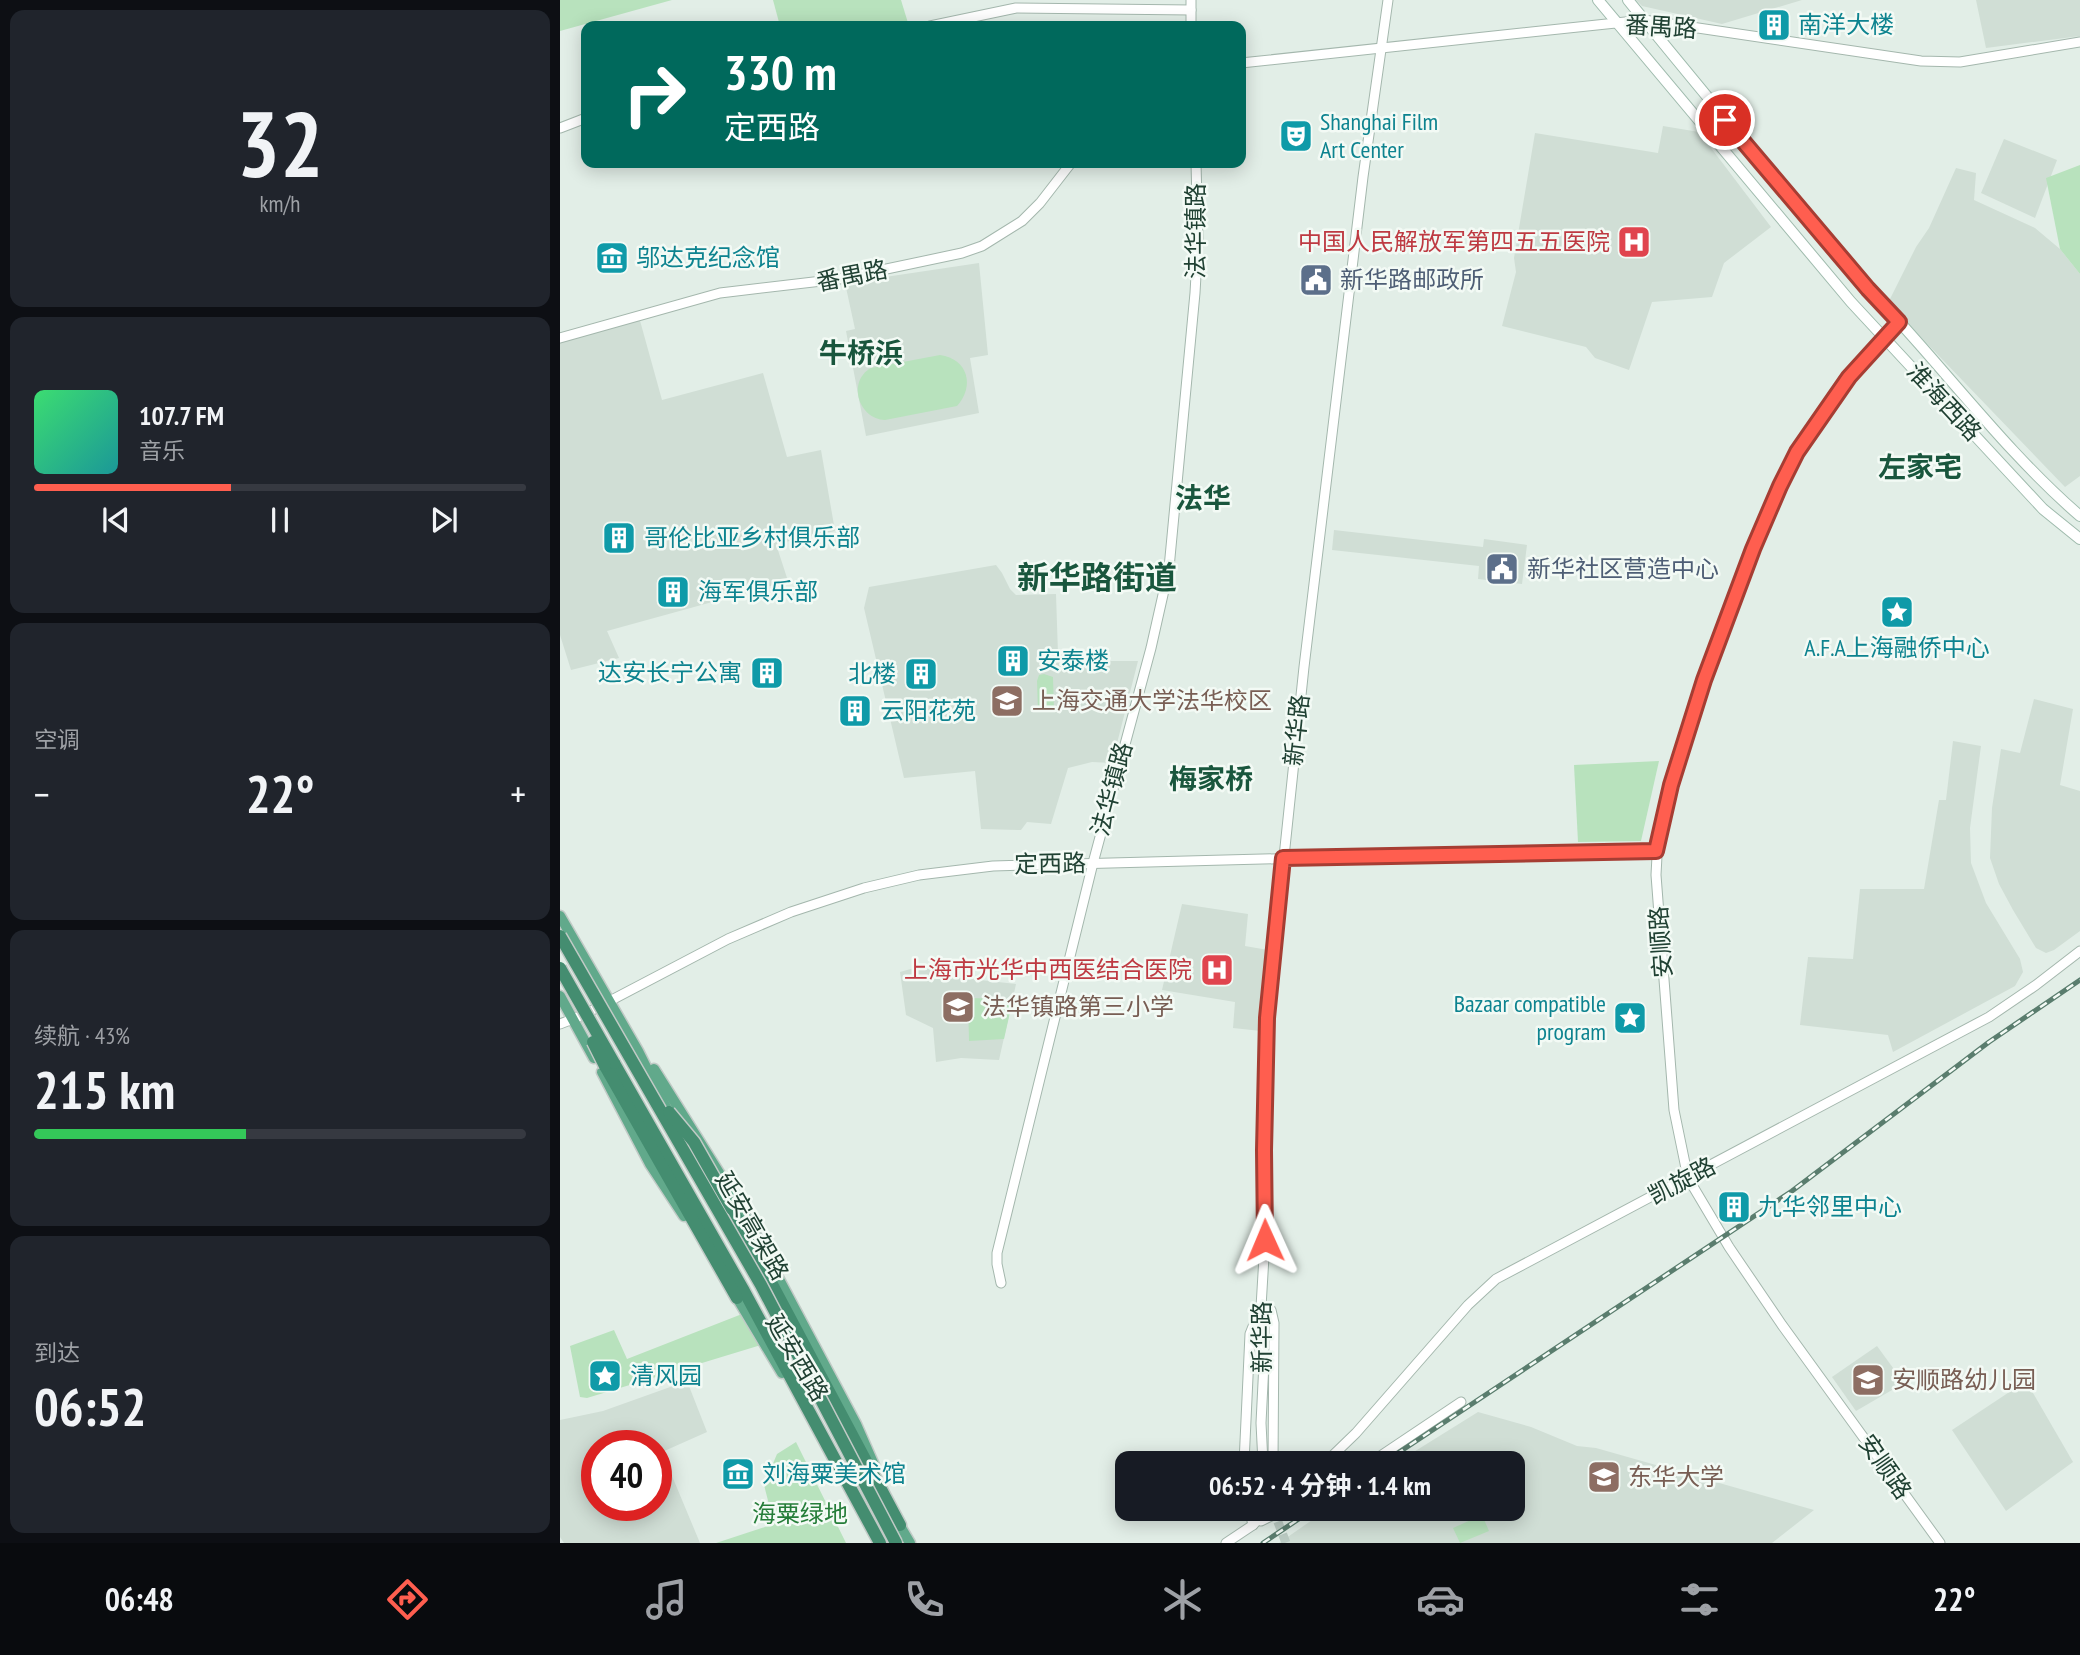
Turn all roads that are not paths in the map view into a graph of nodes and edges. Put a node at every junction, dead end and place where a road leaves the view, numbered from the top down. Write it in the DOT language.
graph roads {
  1 [pos="1191,0"];
  2 [pos="1388,0"];
  3 [pos="1598,0"];
  4 [pos="1628,0"];
  5 [pos="1191,10"];
  6 [pos="1644,20"];
  7 [pos="954,21"];
  8 [pos="1191,21"];
  9 [pos="1617,23"];
  10 [pos="2080,42"];
  11 [pos="1381,48"];
  12 [pos="1246,62"];
  13 [pos="581,120"];
  14 [pos="560,128"];
  15 [pos="1067,168"];
  16 [pos="1196,168"];
  17 [pos="1899,322"];
  18 [pos="1884,337"];
  19 [pos="560,338"];
  20 [pos="2080,516"];
  21 [pos="2080,539"];
  22 [pos="1656,851"];
  23 [pos="1283,858"];
  24 [pos="1093,863"];
  25 [pos="560,916"];
  26 [pos="560,936"];
  27 [pos="2080,951"];
  28 [pos="560,971"];
  29 [pos="560,996"];
  30 [pos="610,1001"];
  31 [pos="578,1016"];
  32 [pos="560,1024"];
  33 [pos="638,1051"];
  34 [pos="647,1084"];
  35 [pos="1688,1178"];
  36 [pos="1002,1283"];
  37 [pos="737,1298"];
  38 [pos="1261,1307"];
  39 [pos="1461,1402"];
  40 [pos="1245,1451"];
  41 [pos="1262,1451"];
  42 [pos="1273,1451"];
  43 [pos="1337,1451"];
  44 [pos="1388,1451"];
  45 [pos="1252,1521"];
  46 [pos="1257,1521"];
  47 [pos="1261,1521"];
  48 [pos="900,1525"];
  49 [pos="1253,1525"];
  50 [pos="879,1543"];
  51 [pos="896,1543"];
  52 [pos="910,1543"];
  53 [pos="1226,1543"];
  54 [pos="1940,1543"];
  1 -- 5 [label="street"];
  2 -- 11 [label="street, 新华路"];
  3 -- 9 [label="main road, 淮海西路"];
  4 -- 6 [label="main road, 淮海西路"];
  5 -- 7 [label="street"];
  5 -- 8 [label="street"];
  6 -- 9 [label="street, 番禺路"];
  6 -- 10 [label="street, 番禺路"];
  6 -- 17 [label="main road, 淮海西路"];
  9 -- 11 [label="street, 番禺路"];
  9 -- 18 [label="main road, 淮海西路"];
  11 -- 12 [label="street, 番禺路"];
  11 -- 23 [label="street, 新华路"];
  13 -- 14 [label="street"];
  15 -- 19 [label="street, 番禺路"];
  16 -- 24 [label="street, 法华镇路"];
  17 -- 18 [label="street, 安顺路"];
  17 -- 20 [label="main road, 淮海西路"];
  18 -- 21 [label="main road, 淮海西路"];
  18 -- 22 [label="street, 安顺路"];
  22 -- 23 [label="street, 定西路"];
  22 -- 35 [label="street, 安顺路"];
  23 -- 24 [label="street, 定西路"];
  23 -- 38 [label="street, 新华路"];
  24 -- 30 [label="street, 定西路"];
  24 -- 36 [label="street, 法华镇路"];
  25 -- 30 [label="main road, 延安西路"];
  26 -- 34 [label="highway, 延安高架路, bridge"];
  27 -- 35 [label="street, 凯旋路"];
  28 -- 31 [label="main road, 延安西路"];
  28 -- 37 [label="highway, bridge"];
  28 -- 50 [label="highway, 延安高架路, bridge"];
  29 -- 31 [label="main road"];
  30 -- 31 [label="street, 定西路"];
  30 -- 33 [label="main road, 延安西路"];
  31 -- 32 [label="street, 定西路"];
  31 -- 37 [label="main road, 延安西路"];
  33 -- 48 [label="main road, 延安西路"];
  33 -- 48 [label="main road, 延安西路"];
  34 -- 48 [label="highway, bridge"];
  34 -- 51 [label="highway, 延安高架路, bridge"];
  35 -- 43 [label="street, 凯旋路"];
  35 -- 54 [label="street, 安顺路"];
  37 -- 50 [label="main road, 延安西路"];
  38 -- 40 [label="street"];
  38 -- 41 [label="street, 新华路"];
  38 -- 42 [label="street"];
  39 -- 44 [label="street"];
  45 -- 49 [label="street"];
  46 -- 49 [label="street"];
  47 -- 49 [label="street"];
  48 -- 52 [label="main road, 延安西路"];
  49 -- 53 [label="street"];
}
